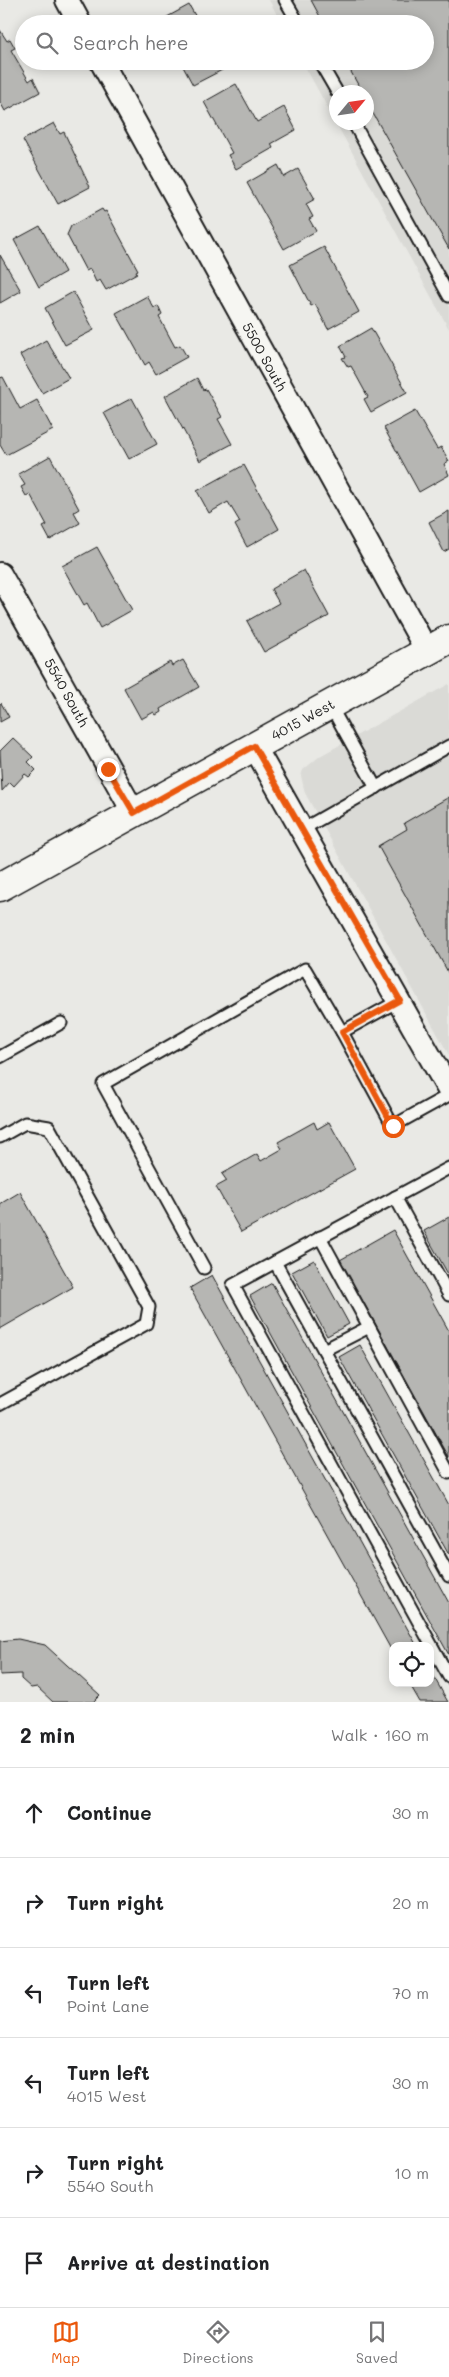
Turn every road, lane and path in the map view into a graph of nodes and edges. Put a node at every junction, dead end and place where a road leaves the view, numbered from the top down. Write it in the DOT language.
graph roads {
  1 [pos="67,0"];
  2 [pos="285,0"];
  3 [pos="75,15"];
  4 [pos="293,15"];
  5 [pos="106,70"];
  6 [pos="324,70"];
  7 [pos="333,85"];
  8 [pos="357,130"];
  9 [pos="449,296"];
  10 [pos="0,574"];
  11 [pos="438,645"];
  12 [pos="330,705"];
  13 [pos="254,746"];
  14 [pos="449,746"];
  15 [pos="376,788"];
  16 [pos="134,813"];
  17 [pos="301,830"];
  18 [pos="0,887"];
  19 [pos="400,1000"];
  20 [pos="61,1023"];
  21 [pos="342,1032"];
  22 [pos="0,1057"];
  23 [pos="449,1090"];
  24 [pos="449,1095"];
  25 [pos="0,1137"];
  26 [pos="449,1168"];
  27 [pos="395,1197"];
  28 [pos="320,1237"];
  29 [pos="275,1262"];
  30 [pos="204,1268"];
  31 [pos="449,1295"];
  32 [pos="369,1327"];
  33 [pos="324,1350"];
  34 [pos="0,1404"];
  35 [pos="449,1473"];
  36 [pos="449,1576"];
  37 [pos="449,1677"];
  1 -- 3 [label="street"];
  2 -- 4 [label="lane"];
  5 -- 11 [label="street, 5500 South"];
  6 -- 7 [label="lane"];
  8 -- 9 [label="lane"];
  10 -- 16 [label="street, 5540 South"];
  11 -- 12 [label="street, 4015 West"];
  12 -- 13 [label="street, 4015 West"];
  12 -- 15 [label="lane"];
  13 -- 16 [label="street, 4015 West"];
  13 -- 17 [label="street"];
  14 -- 15 [label="lane"];
  15 -- 17 [label="lane"];
  16 -- 18 [label="street, 4015 West"];
  17 -- 19 [label="street"];
  19 -- 21 [label="lane"];
  19 -- 23 [label="street"];
  20 -- 22 [label="lane"];
  21 -- 24 [label="lane"];
  21 -- 30 [label="lane"];
  25 -- 34 [label="lane"];
  26 -- 27 [label="lane"];
  27 -- 28 [label="lane"];
  27 -- 31 [label="lane"];
  28 -- 29 [label="lane"];
  28 -- 32 [label="lane"];
  29 -- 33 [label="lane"];
  29 -- 37 [label="lane"];
  32 -- 33 [label="lane"];
  32 -- 35 [label="lane"];
  33 -- 36 [label="lane"];
}
